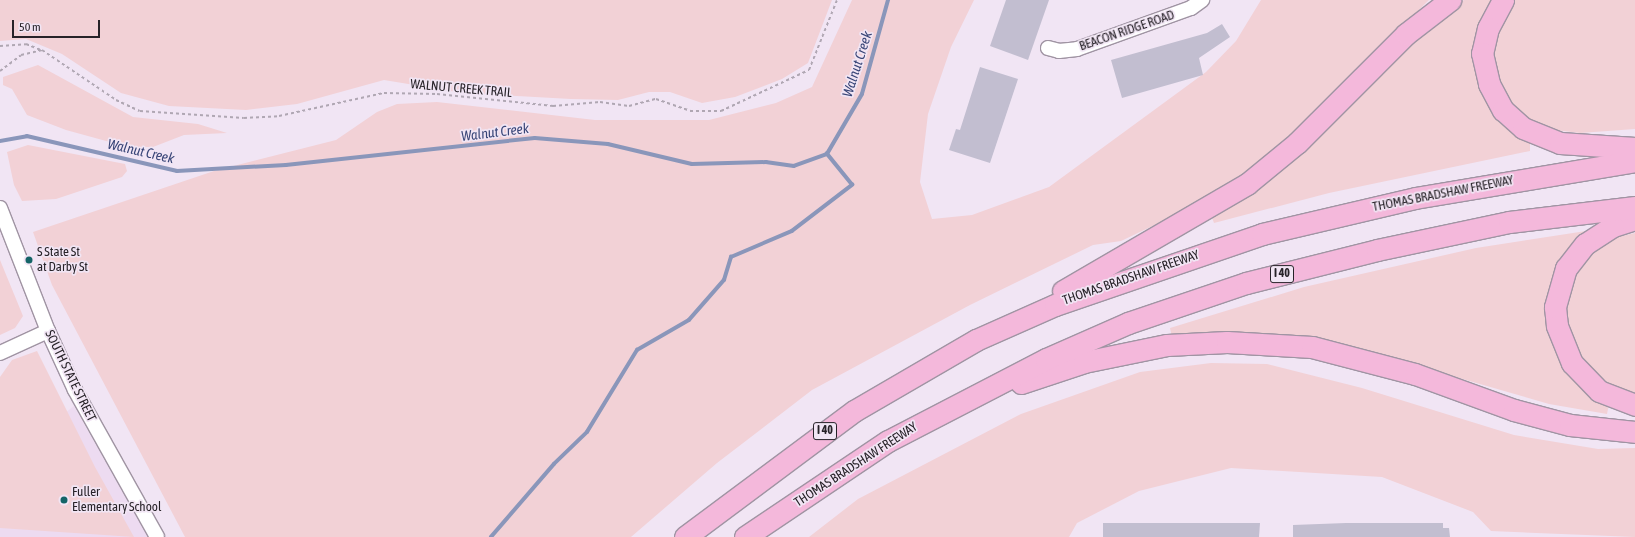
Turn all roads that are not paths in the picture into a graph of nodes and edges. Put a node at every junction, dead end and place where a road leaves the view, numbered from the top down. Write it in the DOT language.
graph roads {
  1 [pos="1202,0"];
  2 [pos="1450,0"];
  3 [pos="1503,0"];
  4 [pos="1048,48"];
  5 [pos="1635,148"];
  6 [pos="1635,161"];
  7 [pos="1635,207"];
  8 [pos="1,211"];
  9 [pos="1635,219"];
  10 [pos="48,331"];
  11 [pos="976,340"];
  12 [pos="0,353"];
  13 [pos="1635,405"];
  14 [pos="948,408"];
  15 [pos="1635,432"];
  16 [pos="157,537"];
  17 [pos="685,537"];
  18 [pos="745,537"];
  1 -- 4 [label="street, BEACON RIDGE ROAD"];
  2 -- 11 [label="highway"];
  3 -- 5 [label="highway"];
  6 -- 11 [label="highway, THOMAS BRADSHAW FREEWAY / I 40"];
  7 -- 14 [label="highway, THOMAS BRADSHAW FREEWAY / I 40"];
  8 -- 10 [label="street, SOUTH STATE STREET"];
  9 -- 13 [label="highway"];
  10 -- 12 [label="street"];
  10 -- 16 [label="street, SOUTH STATE STREET"];
  11 -- 17 [label="highway, THOMAS BRADSHAW FREEWAY / I 40"];
  14 -- 15 [label="highway"];
  14 -- 18 [label="highway, THOMAS BRADSHAW FREEWAY / I 40"];
}
